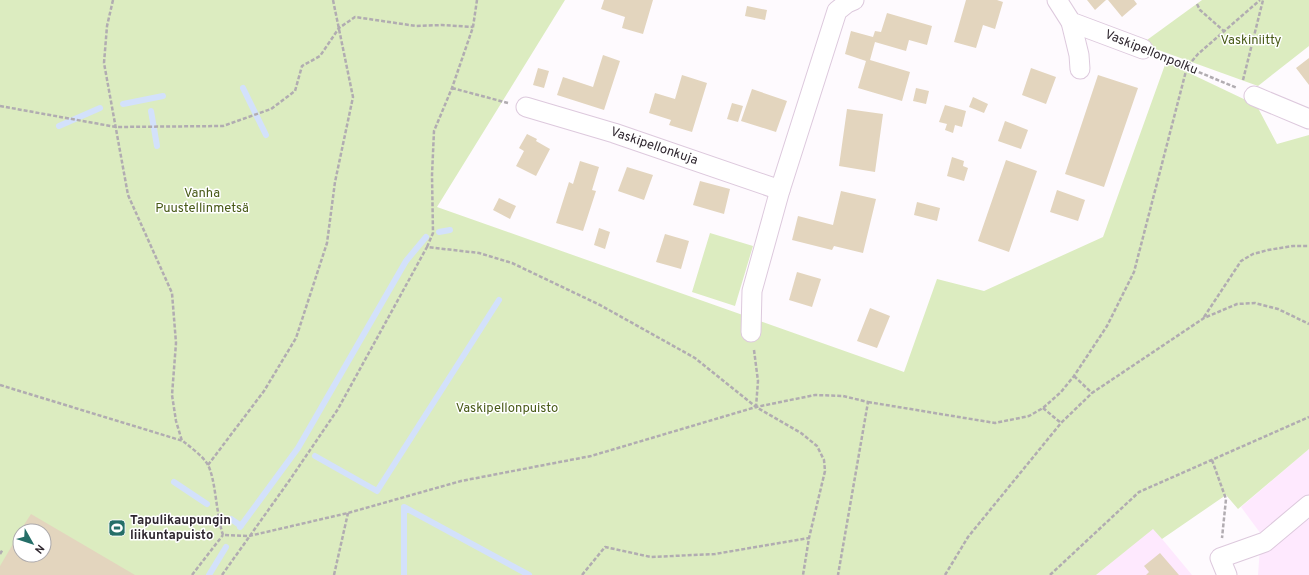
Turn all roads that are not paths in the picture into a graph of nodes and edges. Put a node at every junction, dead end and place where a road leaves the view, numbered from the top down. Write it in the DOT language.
graph roads {
  1 [pos="854,0"];
  2 [pos="1057,0"];
  3 [pos="1071,22"];
  4 [pos="1143,49"];
  5 [pos="1080,69"];
  6 [pos="1247,93"];
  7 [pos="526,107"];
  8 [pos="1309,119"];
  9 [pos="780,190"];
  10 [pos="751,332"];
  11 [pos="1306,513"];
  12 [pos="1223,567"];
  1 -- 9 [label="street"];
  2 -- 3 [label="street"];
  3 -- 4 [label="street, Vaskipellonpolku"];
  3 -- 5 [label="street"];
  6 -- 8 [label="street"];
  7 -- 9 [label="street, Vaskipellonkuja"];
  9 -- 10 [label="street"];
  11 -- 12 [label="street"];
}
